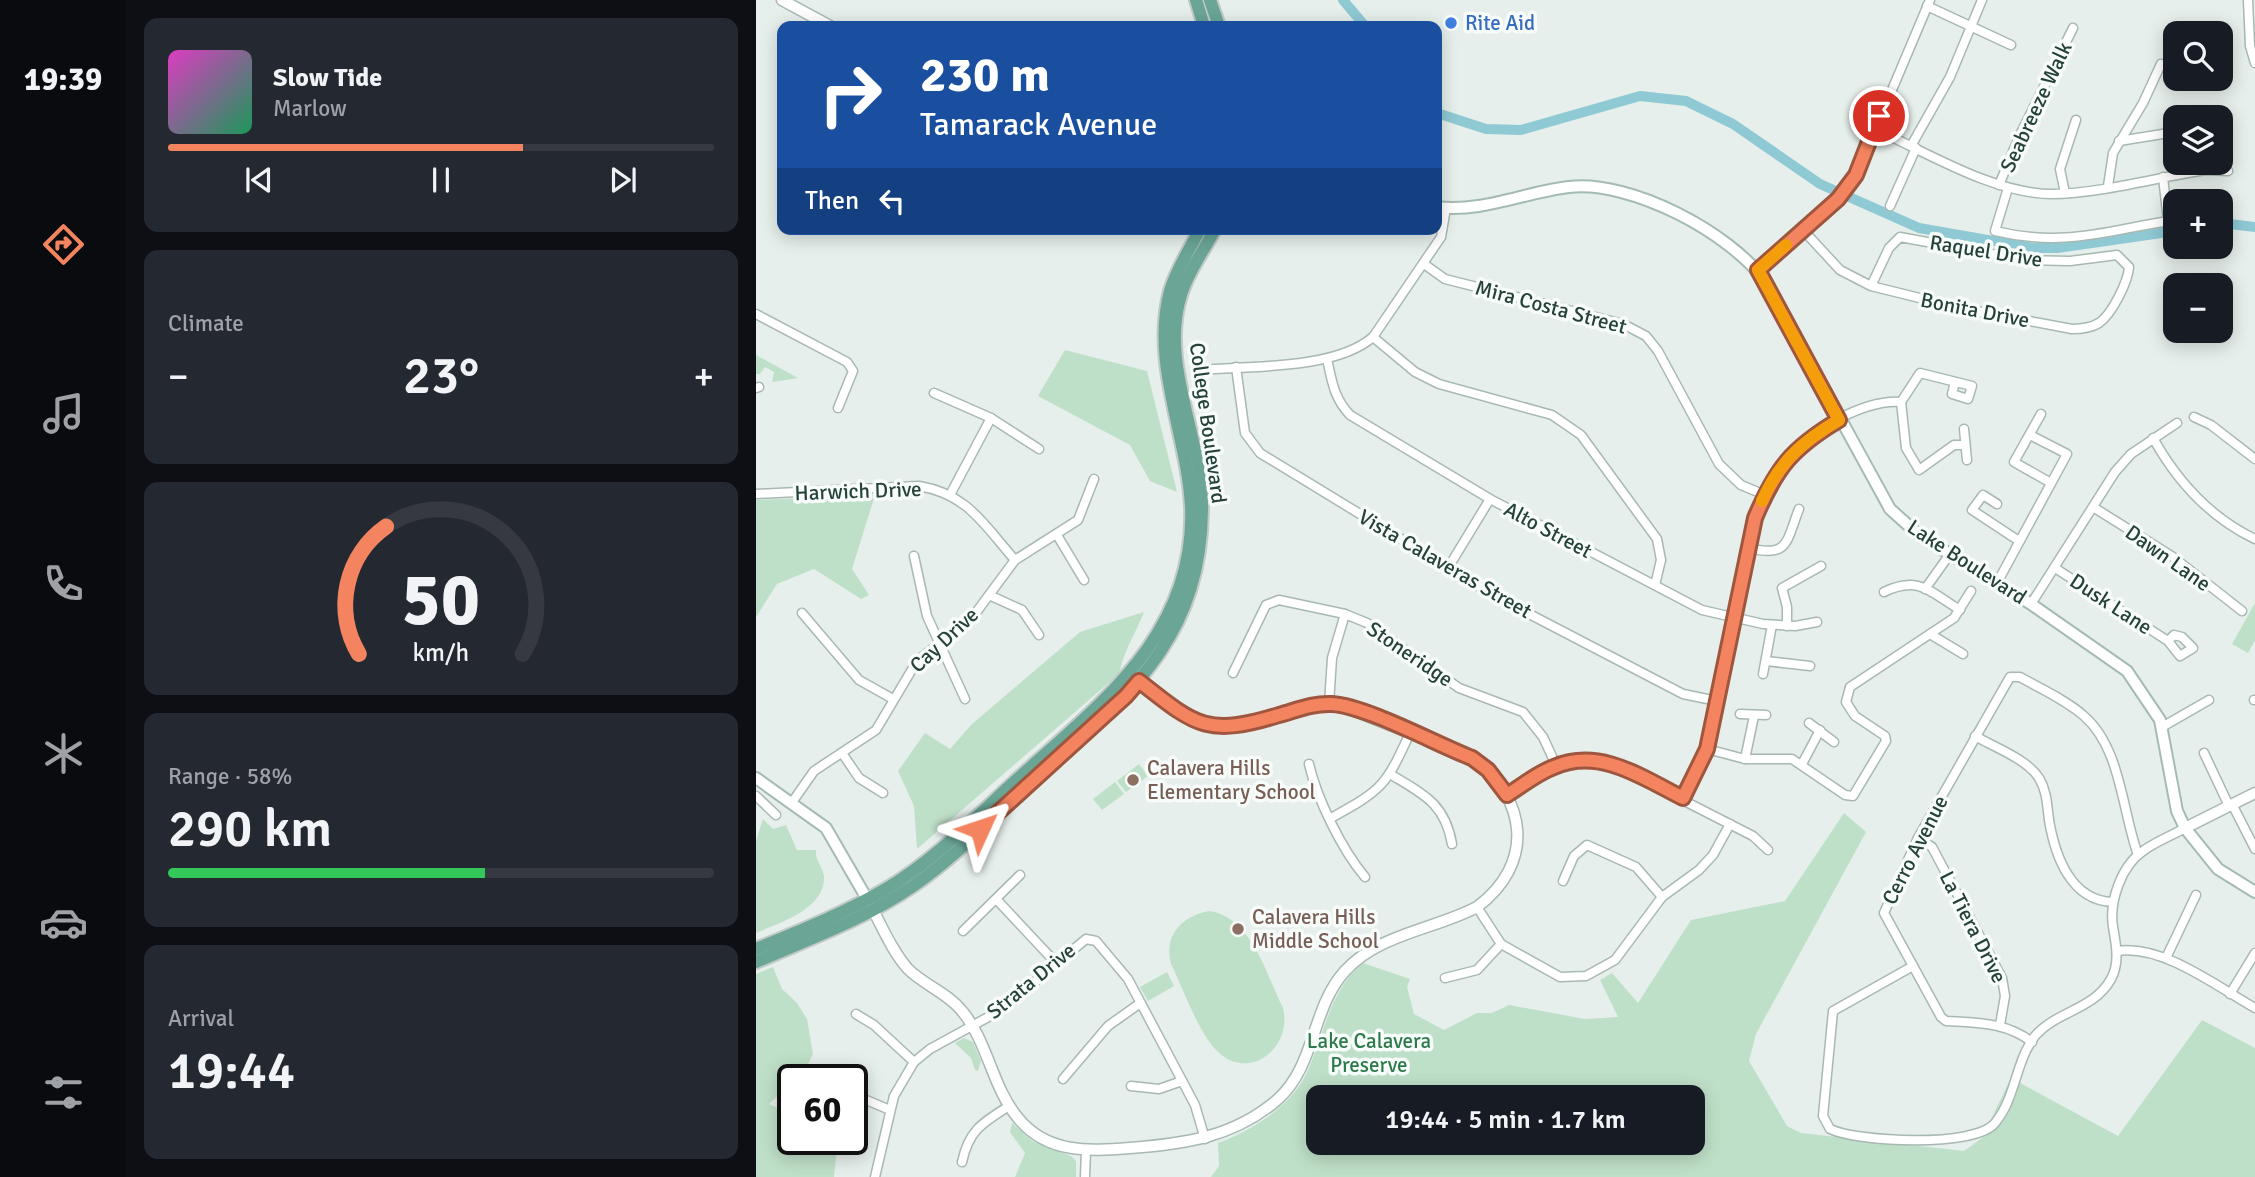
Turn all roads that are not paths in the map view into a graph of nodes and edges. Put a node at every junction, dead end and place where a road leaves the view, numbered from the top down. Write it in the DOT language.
graph roads {
  1 [pos="782,0"];
  2 [pos="1196,0"];
  3 [pos="1982,0"];
  4 [pos="2248,0"];
  5 [pos="1209,2"];
  6 [pos="1929,3"];
  7 [pos="821,21"];
  8 [pos="1202,21"];
  9 [pos="1217,21"];
  10 [pos="1970,26"];
  11 [pos="2073,29"];
  12 [pos="2011,45"];
  13 [pos="2255,63"];
  14 [pos="2161,64"];
  15 [pos="2076,120"];
  16 [pos="1873,128"];
  17 [pos="2163,134"];
  18 [pos="2119,141"];
  19 [pos="1914,147"];
  20 [pos="2168,175"];
  21 [pos="2162,177"];
  22 [pos="2004,186"];
  23 [pos="2108,186"];
  24 [pos="2165,189"];
  25 [pos="2065,193"];
  26 [pos="1890,206"];
  27 [pos="1442,207"];
  28 [pos="2163,223"];
  29 [pos="1803,230"];
  30 [pos="1197,235"];
  31 [pos="1211,235"];
  32 [pos="1441,235"];
  33 [pos="2127,262"];
  34 [pos="1424,264"];
  35 [pos="1179,270"];
  36 [pos="1758,270"];
  37 [pos="1871,286"];
  38 [pos="1181,295"];
  39 [pos="756,314"];
  40 [pos="1373,337"];
  41 [pos="1327,359"];
  42 [pos="1236,367"];
  43 [pos="1197,370"];
  44 [pos="1955,382"];
  45 [pos="934,393"];
  46 [pos="1901,402"];
  47 [pos="838,408"];
  48 [pos="2041,414"];
  49 [pos="991,418"];
  50 [pos="2194,418"];
  51 [pos="1839,420"];
  52 [pos="2176,423"];
  53 [pos="1964,429"];
  54 [pos="2030,435"];
  55 [pos="2154,438"];
  56 [pos="1965,445"];
  57 [pos="1039,449"];
  58 [pos="2255,459"];
  59 [pos="1967,460"];
  60 [pos="1094,480"];
  61 [pos="2051,483"];
  62 [pos="951,493"];
  63 [pos="756,494"];
  64 [pos="1765,495"];
  65 [pos="1490,499"];
  66 [pos="1997,504"];
  67 [pos="2093,507"];
  68 [pos="1799,509"];
  69 [pos="1057,536"];
  70 [pos="2255,539"];
  71 [pos="2019,541"];
  72 [pos="1749,548"];
  73 [pos="1950,554"];
  74 [pos="914,556"];
  75 [pos="1015,560"];
  76 [pos="1821,566"];
  77 [pos="1448,568"];
  78 [pos="2055,568"];
  79 [pos="1084,580"];
  80 [pos="1997,583"];
  81 [pos="1655,585"];
  82 [pos="1925,589"];
  83 [pos="1971,591"];
  84 [pos="1884,592"];
  85 [pos="989,595"];
  86 [pos="2031,604"];
  87 [pos="1960,610"];
  88 [pos="2242,611"];
  89 [pos="802,613"];
  90 [pos="1345,614"];
  91 [pos="1734,618"];
  92 [pos="1817,622"];
  93 [pos="1772,625"];
  94 [pos="1787,626"];
  95 [pos="1930,634"];
  96 [pos="1039,635"];
  97 [pos="2168,641"];
  98 [pos="940,644"];
  99 [pos="1963,654"];
  100 [pos="1766,662"];
  101 [pos="1810,666"];
  102 [pos="1233,673"];
  103 [pos="1763,674"];
  104 [pos="1135,677"];
  105 [pos="893,699"];
  106 [pos="965,699"];
  107 [pos="2209,700"];
  108 [pos="1717,701"];
  109 [pos="1329,704"];
  110 [pos="1740,714"];
  111 [pos="1766,715"];
  112 [pos="1754,716"];
  113 [pos="1809,723"];
  114 [pos="2162,727"];
  115 [pos="1820,730"];
  116 [pos="1410,733"];
  117 [pos="1975,736"];
  118 [pos="1834,742"];
  119 [pos="1707,749"];
  120 [pos="842,753"];
  121 [pos="2204,753"];
  122 [pos="1745,760"];
  123 [pos="1309,764"];
  124 [pos="1802,764"];
  125 [pos="1556,765"];
  126 [pos="1391,774"];
  127 [pos="756,778"];
  128 [pos="883,793"];
  129 [pos="2255,793"];
  130 [pos="1507,795"];
  131 [pos="756,796"];
  132 [pos="1683,798"];
  133 [pos="793,801"];
  134 [pos="2231,805"];
  135 [pos="776,815"];
  136 [pos="1331,818"];
  137 [pos="1730,824"];
  138 [pos="2185,828"];
  139 [pos="1918,838"];
  140 [pos="1452,844"];
  141 [pos="2255,849"];
  142 [pos="1768,850"];
  143 [pos="2138,855"];
  144 [pos="1020,875"];
  145 [pos="1365,877"];
  146 [pos="1563,881"];
  147 [pos="2255,892"];
  148 [pos="2196,895"];
  149 [pos="1662,897"];
  150 [pos="997,900"];
  151 [pos="2113,902"];
  152 [pos="870,905"];
  153 [pos="1478,907"];
  154 [pos="963,931"];
  155 [pos="1501,944"];
  156 [pos="756,949"];
  157 [pos="2117,951"];
  158 [pos="2255,953"];
  159 [pos="2165,958"];
  160 [pos="756,962"];
  161 [pos="1056,963"];
  162 [pos="1913,965"];
  163 [pos="1445,978"];
  164 [pos="2230,994"];
  165 [pos="1139,1004"];
  166 [pos="2255,1008"];
  167 [pos="856,1014"];
  168 [pos="2000,1025"];
  169 [pos="971,1026"];
  170 [pos="2032,1042"];
  171 [pos="914,1062"];
  172 [pos="1063,1079"];
  173 [pos="1182,1080"];
  174 [pos="1131,1086"];
  175 [pos="868,1101"];
  176 [pos="1009,1106"];
  177 [pos="890,1110"];
  178 [pos="1205,1139"];
  179 [pos="1086,1152"];
  180 [pos="962,1162"];
  181 [pos="875,1177"];
  182 [pos="1085,1177"];
  1 -- 7 [label="street"];
  2 -- 8 [label="main road"];
  3 -- 10 [label="street"];
  4 -- 13 [label="street"];
  5 -- 9 [label="main road"];
  6 -- 10 [label="street"];
  6 -- 16 [label="street"];
  10 -- 12 [label="street"];
  10 -- 19 [label="street"];
  11 -- 22 [label="street, Seabreeze Walk"];
  14 -- 18 [label="street"];
  15 -- 25 [label="street"];
  16 -- 19 [label="street"];
  16 -- 29 [label="street"];
  17 -- 18 [label="street"];
  18 -- 23 [label="street"];
  19 -- 22 [label="street"];
  19 -- 26 [label="street"];
  20 -- 21 [label="street"];
  21 -- 23 [label="street"];
  21 -- 24 [label="street"];
  22 -- 25 [label="street"];
  22 -- 28 [label="street, Seabreeze Walk"];
  23 -- 25 [label="street"];
  27 -- 36 [label="main road, Lake Boulevard"];
  29 -- 36 [label="street"];
  29 -- 37 [label="street, Bonita Drive"];
  30 -- 35 [label="main road, College Boulevard"];
  31 -- 38 [label="main road, College Boulevard"];
  32 -- 34 [label="street"];
  33 -- 37 [label="street, Raquel Drive"];
  33 -- 37 [label="street, Bonita Drive"];
  34 -- 40 [label="street"];
  34 -- 64 [label="street, Mira Costa Street"];
  35 -- 38 [label="main road"];
  35 -- 104 [label="main road, College Boulevard"];
  36 -- 51 [label="main road, Lake Boulevard"];
  38 -- 104 [label="main road, College Boulevard"];
  39 -- 47 [label="street"];
  40 -- 41 [label="street"];
  40 -- 81 [label="street"];
  41 -- 42 [label="street"];
  41 -- 65 [label="street, Alto Street"];
  42 -- 43 [label="street"];
  42 -- 77 [label="street, Vista Calaveras Street"];
  44 -- 46 [label="street"];
  45 -- 49 [label="street"];
  46 -- 51 [label="street"];
  46 -- 56 [label="street"];
  48 -- 54 [label="street"];
  49 -- 57 [label="street"];
  49 -- 62 [label="street"];
  50 -- 58 [label="street"];
  51 -- 64 [label="street"];
  51 -- 73 [label="main road, Lake Boulevard"];
  52 -- 55 [label="street"];
  53 -- 56 [label="street"];
  54 -- 61 [label="street"];
  54 -- 61 [label="street"];
  55 -- 67 [label="street"];
  55 -- 70 [label="street"];
  56 -- 59 [label="street"];
  60 -- 69 [label="street, Cay Drive"];
  61 -- 71 [label="street"];
  62 -- 63 [label="street, Harwich Drive"];
  62 -- 75 [label="street, Harwich Drive"];
  64 -- 72 [label="street"];
  65 -- 77 [label="street"];
  65 -- 81 [label="street, Alto Street"];
  66 -- 71 [label="street"];
  67 -- 78 [label="street"];
  67 -- 88 [label="street, Dawn Lane"];
  68 -- 72 [label="street"];
  69 -- 75 [label="street, Cay Drive"];
  69 -- 79 [label="street"];
  71 -- 80 [label="street"];
  72 -- 91 [label="street"];
  73 -- 80 [label="main road, Lake Boulevard"];
  73 -- 82 [label="street"];
  74 -- 98 [label="street"];
  75 -- 85 [label="street, Cay Drive"];
  76 -- 94 [label="street"];
  77 -- 108 [label="street, Vista Calaveras Street"];
  78 -- 86 [label="street"];
  78 -- 97 [label="street, Dusk Lane"];
  80 -- 86 [label="main road, Lake Boulevard"];
  81 -- 91 [label="street, Alto Street"];
  82 -- 84 [label="street"];
  82 -- 87 [label="street"];
  83 -- 87 [label="street"];
  85 -- 96 [label="street"];
  85 -- 98 [label="street, Cay Drive"];
  86 -- 114 [label="main road, Lake Boulevard"];
  87 -- 95 [label="street"];
  89 -- 105 [label="street"];
  90 -- 102 [label="street, Stoneridge"];
  90 -- 109 [label="street"];
  90 -- 125 [label="street, Stoneridge"];
  91 -- 93 [label="street, Alto Street"];
  91 -- 108 [label="street"];
  92 -- 94 [label="street, Alto Street"];
  93 -- 94 [label="street, Alto Street"];
  93 -- 100 [label="street"];
  95 -- 99 [label="street"];
  95 -- 124 [label="street"];
  98 -- 105 [label="street, Cay Drive"];
  98 -- 106 [label="street"];
  100 -- 101 [label="street"];
  100 -- 103 [label="street"];
  104 -- 109 [label="street"];
  104 -- 152 [label="main road, College Boulevard"];
  105 -- 120 [label="street, Cay Drive"];
  107 -- 114 [label="street"];
  108 -- 119 [label="street"];
  109 -- 116 [label="street"];
  110 -- 112 [label="street"];
  111 -- 112 [label="street"];
  112 -- 122 [label="street"];
  113 -- 115 [label="street"];
  114 -- 138 [label="main road, Lake Boulevard"];
  115 -- 118 [label="street"];
  115 -- 124 [label="street"];
  116 -- 126 [label="street"];
  116 -- 130 [label="street"];
  117 -- 139 [label="street, Cerro Avenue"];
  117 -- 143 [label="street, Cerro Avenue"];
  117 -- 151 [label="street"];
  119 -- 122 [label="street"];
  119 -- 132 [label="street"];
  120 -- 128 [label="street"];
  120 -- 133 [label="street, Cay Drive"];
  121 -- 134 [label="street"];
  122 -- 124 [label="street"];
  123 -- 136 [label="street"];
  125 -- 130 [label="street"];
  125 -- 132 [label="street"];
  126 -- 136 [label="street"];
  126 -- 140 [label="street"];
  127 -- 133 [label="main road"];
  129 -- 134 [label="street"];
  130 -- 153 [label="street"];
  131 -- 135 [label="street"];
  132 -- 137 [label="street"];
  133 -- 152 [label="main road"];
  134 -- 138 [label="street"];
  134 -- 141 [label="street"];
  136 -- 145 [label="street"];
  137 -- 142 [label="street"];
  137 -- 149 [label="street"];
  138 -- 143 [label="street"];
  138 -- 147 [label="main road, Lake Boulevard"];
  139 -- 162 [label="street, Cerro Avenue"];
  139 -- 168 [label="street, La Tiera Drive"];
  143 -- 151 [label="street"];
  144 -- 150 [label="street"];
  146 -- 149 [label="street"];
  148 -- 159 [label="street"];
  149 -- 155 [label="street"];
  150 -- 154 [label="street"];
  150 -- 161 [label="street"];
  151 -- 157 [label="street"];
  152 -- 156 [label="main road, College Boulevard"];
  152 -- 160 [label="main road, College Boulevard"];
  152 -- 169 [label="street"];
  153 -- 155 [label="street"];
  153 -- 178 [label="street"];
  155 -- 163 [label="street"];
  157 -- 159 [label="street"];
  157 -- 170 [label="street"];
  158 -- 164 [label="street"];
  159 -- 164 [label="street"];
  161 -- 165 [label="street, Strata Drive"];
  161 -- 169 [label="street, Strata Drive"];
  162 -- 168 [label="street, Cerro Avenue"];
  162 -- 170 [label="street"];
  164 -- 166 [label="street"];
  165 -- 172 [label="street"];
  165 -- 173 [label="street, Strata Drive"];
  167 -- 171 [label="street"];
  168 -- 170 [label="street, Cerro Avenue"];
  169 -- 171 [label="street, Strata Drive"];
  169 -- 176 [label="street"];
  171 -- 177 [label="street, Strata Drive"];
  173 -- 174 [label="street"];
  173 -- 178 [label="street, Strata Drive"];
  175 -- 177 [label="street"];
  176 -- 179 [label="street"];
  176 -- 180 [label="street"];
  177 -- 181 [label="street, Strata Drive"];
  178 -- 179 [label="street"];
  179 -- 182 [label="street"];
}
